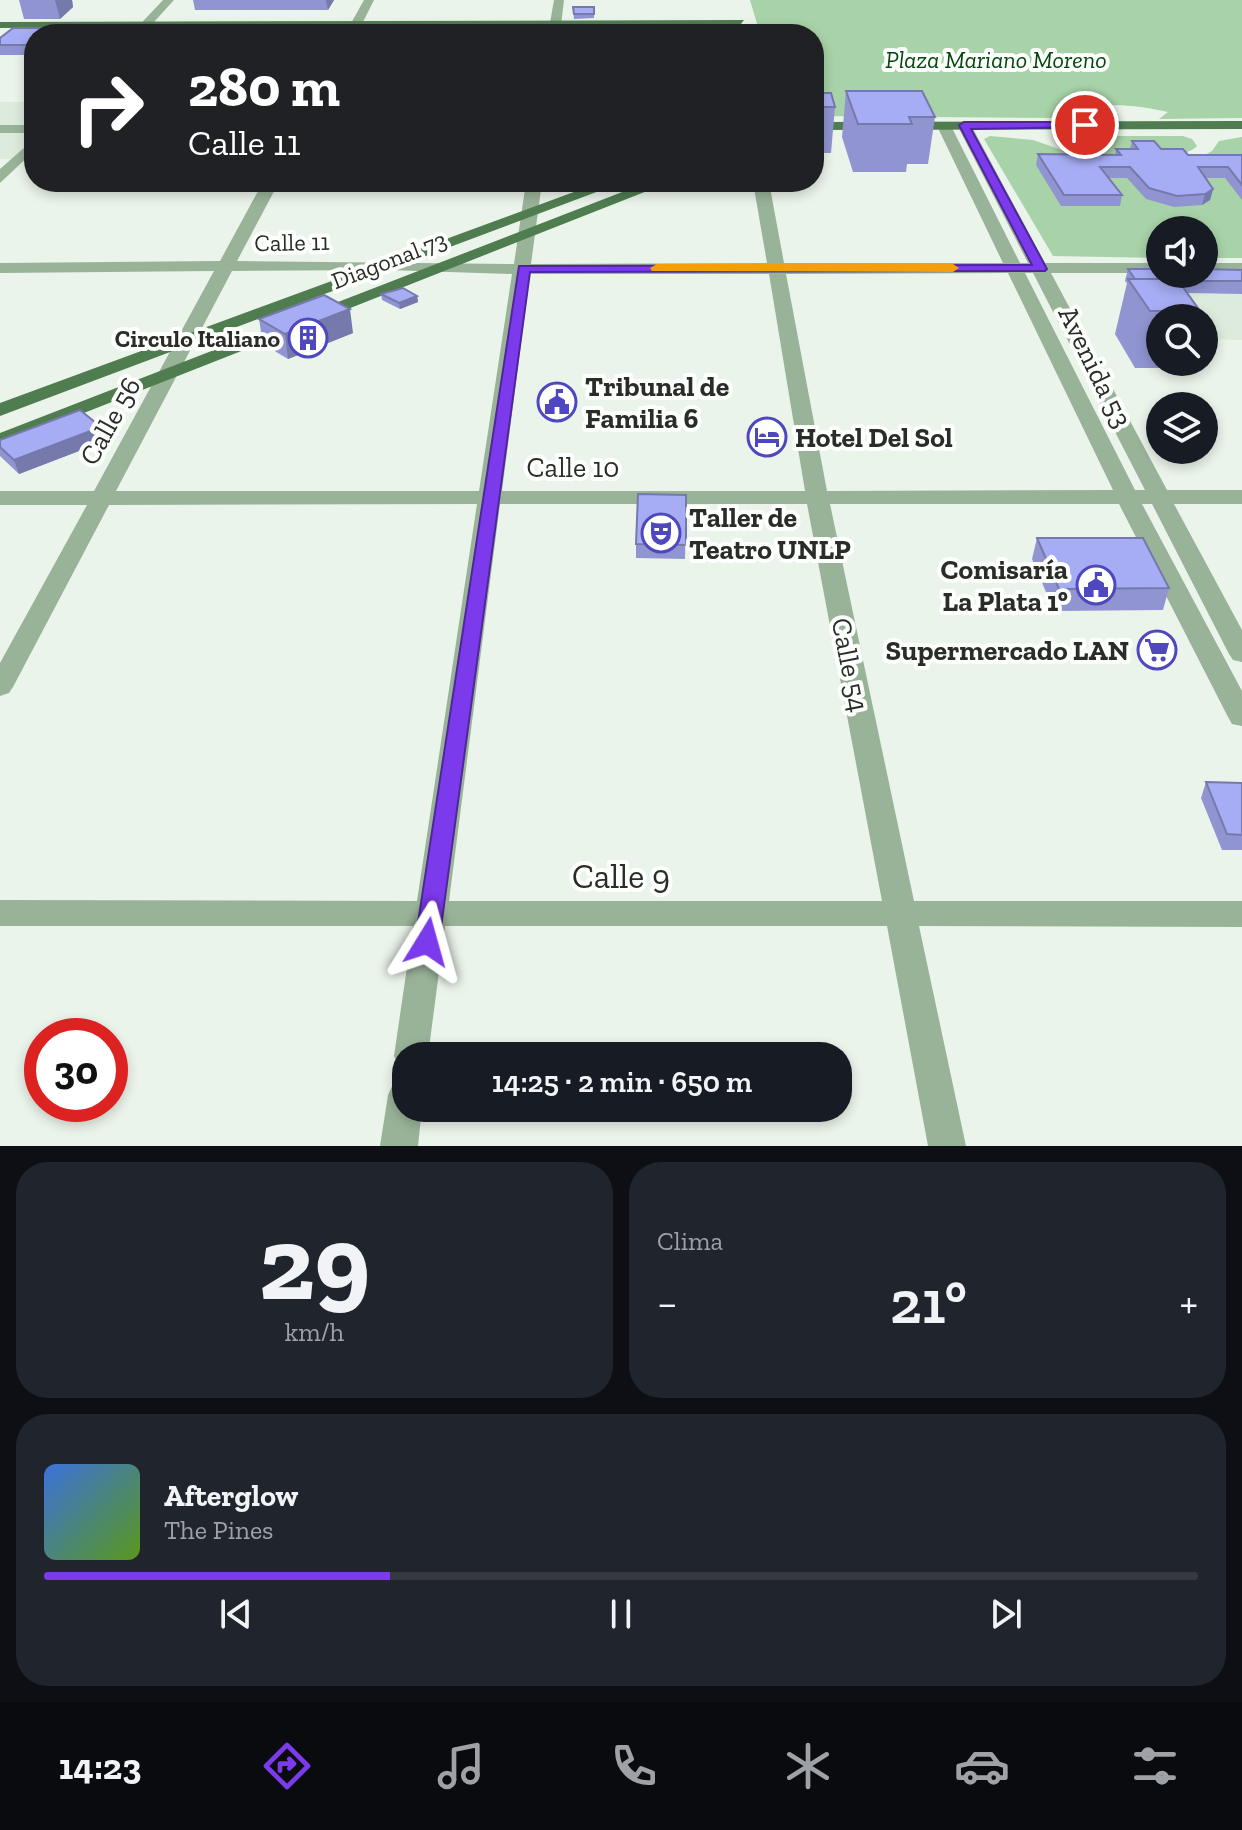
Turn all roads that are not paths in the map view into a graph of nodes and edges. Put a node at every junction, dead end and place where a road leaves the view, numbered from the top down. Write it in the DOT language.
graph roads {
  1 [pos="169,0"];
  2 [pos="369,0"];
  3 [pos="559,0"];
  4 [pos="740,22"];
  5 [pos="146,24"];
  6 [pos="356,24"];
  7 [pos="555,24"];
  8 [pos="694,24"];
  9 [pos="0,25"];
  10 [pos="24,26"];
  11 [pos="0,32"];
  12 [pos="24,32"];
  13 [pos="1242,125"];
  14 [pos="824,126"];
  15 [pos="954,126"];
  16 [pos="0,129"];
  17 [pos="24,129"];
  18 [pos="24,153"];
  19 [pos="0,178"];
  20 [pos="266,192"];
  21 [pos="533,192"];
  22 [pos="588,192"];
  23 [pos="637,192"];
  24 [pos="763,192"];
  25 [pos="530,214"];
  26 [pos="527,235"];
  27 [pos="387,265"];
  28 [pos="445,266"];
  29 [pos="0,268"];
  30 [pos="225,268"];
  31 [pos="775,268"];
  32 [pos="1016,268"];
  33 [pos="1146,268"];
  34 [pos="1218,268"];
  35 [pos="1242,268"];
  36 [pos="524,269"];
  37 [pos="1040,269"];
  38 [pos="186,341"];
  39 [pos="170,374"];
  40 [pos="0,410"];
  41 [pos="0,440"];
  42 [pos="102,496"];
  43 [pos="489,497"];
  44 [pos="817,497"];
  45 [pos="1127,497"];
  46 [pos="1157,497"];
  47 [pos="1242,497"];
  48 [pos="0,498"];
  49 [pos="1242,654"];
  50 [pos="0,687"];
  51 [pos="1242,717"];
  52 [pos="0,913"];
  53 [pos="431,914"];
  54 [pos="901,914"];
  55 [pos="1242,914"];
  56 [pos="413,1042"];
  57 [pos="402,1122"];
  58 [pos="399,1146"];
  59 [pos="947,1146"];
  1 -- 5 [label="street"];
  2 -- 6 [label="street"];
  3 -- 7 [label="street"];
  4 -- 8 [label="main road"];
  9 -- 10 [label="main road"];
  11 -- 12 [label="main road"];
  13 -- 15 [label="main road"];
  14 -- 15 [label="main road"];
  15 -- 32 [label="street, Avenida 53"];
  15 -- 37 [label="street, Avenida 53"];
  16 -- 17 [label="street"];
  18 -- 19 [label="street"];
  20 -- 30 [label="street, Calle 56"];
  21 -- 25 [label="street"];
  22 -- 25 [label="main road, Diagonal 73"];
  23 -- 26 [label="main road, Diagonal 73"];
  24 -- 31 [label="street, Calle 54"];
  25 -- 26 [label="street"];
  25 -- 27 [label="main road, Diagonal 73"];
  26 -- 28 [label="main road, Diagonal 73"];
  26 -- 36 [label="street"];
  27 -- 28 [label="street, Calle 11"];
  27 -- 30 [label="street, Calle 11"];
  27 -- 38 [label="main road, Diagonal 73"];
  28 -- 36 [label="street, Calle 11"];
  28 -- 39 [label="main road, Diagonal 73"];
  29 -- 30 [label="street, Calle 11"];
  30 -- 38 [label="street, Calle 56"];
  31 -- 32 [label="street, Calle 11"];
  31 -- 36 [label="street, Calle 11"];
  31 -- 44 [label="street, Calle 54"];
  32 -- 37 [label="street, Calle 11"];
  32 -- 45 [label="street, Avenida 53"];
  33 -- 37 [label="street, Calle 11"];
  34 -- 35 [label="street"];
  36 -- 43 [label="street"];
  37 -- 46 [label="street, Avenida 53"];
  38 -- 39 [label="street, Calle 56"];
  38 -- 40 [label="main road, Diagonal 73"];
  39 -- 41 [label="main road, Diagonal 73"];
  39 -- 42 [label="street, Calle 56"];
  42 -- 43 [label="street, Calle 10"];
  42 -- 48 [label="street, Calle 10"];
  42 -- 50 [label="street, Calle 56"];
  43 -- 44 [label="street, Calle 10"];
  43 -- 53 [label="street"];
  44 -- 45 [label="street, Calle 10"];
  44 -- 54 [label="street, Calle 54"];
  45 -- 46 [label="street, Calle 10"];
  45 -- 51 [label="street, Avenida 53"];
  46 -- 47 [label="street, Calle 10"];
  46 -- 49 [label="street, Avenida 53"];
  52 -- 53 [label="street, Calle 9"];
  53 -- 54 [label="street, Calle 9"];
  53 -- 56 [label="street"];
  54 -- 55 [label="street, Calle 9"];
  54 -- 59 [label="street, Calle 54"];
  57 -- 58 [label="street"];
}
